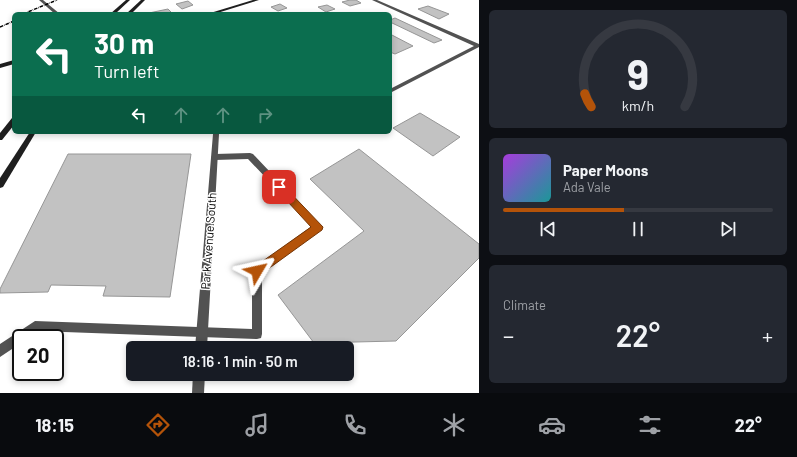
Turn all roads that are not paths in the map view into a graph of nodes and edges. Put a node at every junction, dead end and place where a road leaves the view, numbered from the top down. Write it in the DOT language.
graph roads {
  1 [pos="128,0"];
  2 [pos="143,0"];
  3 [pos="257,0"];
  4 [pos="374,0"];
  5 [pos="39,2"];
  6 [pos="49,12"];
  7 [pos="55,12"];
  8 [pos="114,12"];
  9 [pos="130,12"];
  10 [pos="216,12"];
  11 [pos="478,46"];
  12 [pos="12,63"];
  13 [pos="0,66"];
  14 [pos="392,90"];
  15 [pos="11,128"];
  16 [pos="33,134"];
  17 [pos="216,134"];
  18 [pos="0,138"];
  19 [pos="215,156"];
  20 [pos="0,185"];
  21 [pos="202,334"];
  22 [pos="202,341"];
  23 [pos="0,351"];
  24 [pos="199,381"];
  25 [pos="198,393"];
  1 -- 8 [label="main road"];
  2 -- 9 [label="main road"];
  3 -- 10 [label="main road"];
  4 -- 11 [label="street"];
  5 -- 6 [label="street"];
  5 -- 7 [label="street"];
  11 -- 14 [label="street"];
  12 -- 13 [label="main road"];
  15 -- 18 [label="main road"];
  16 -- 20 [label="main road"];
  17 -- 19 [label="street, Park Avenue South"];
  19 -- 21 [label="street, Park Avenue South"];
  19 -- 21 [label="street"];
  21 -- 22 [label="street, Park Avenue South"];
  21 -- 23 [label="street"];
  24 -- 25 [label="street"];
}
